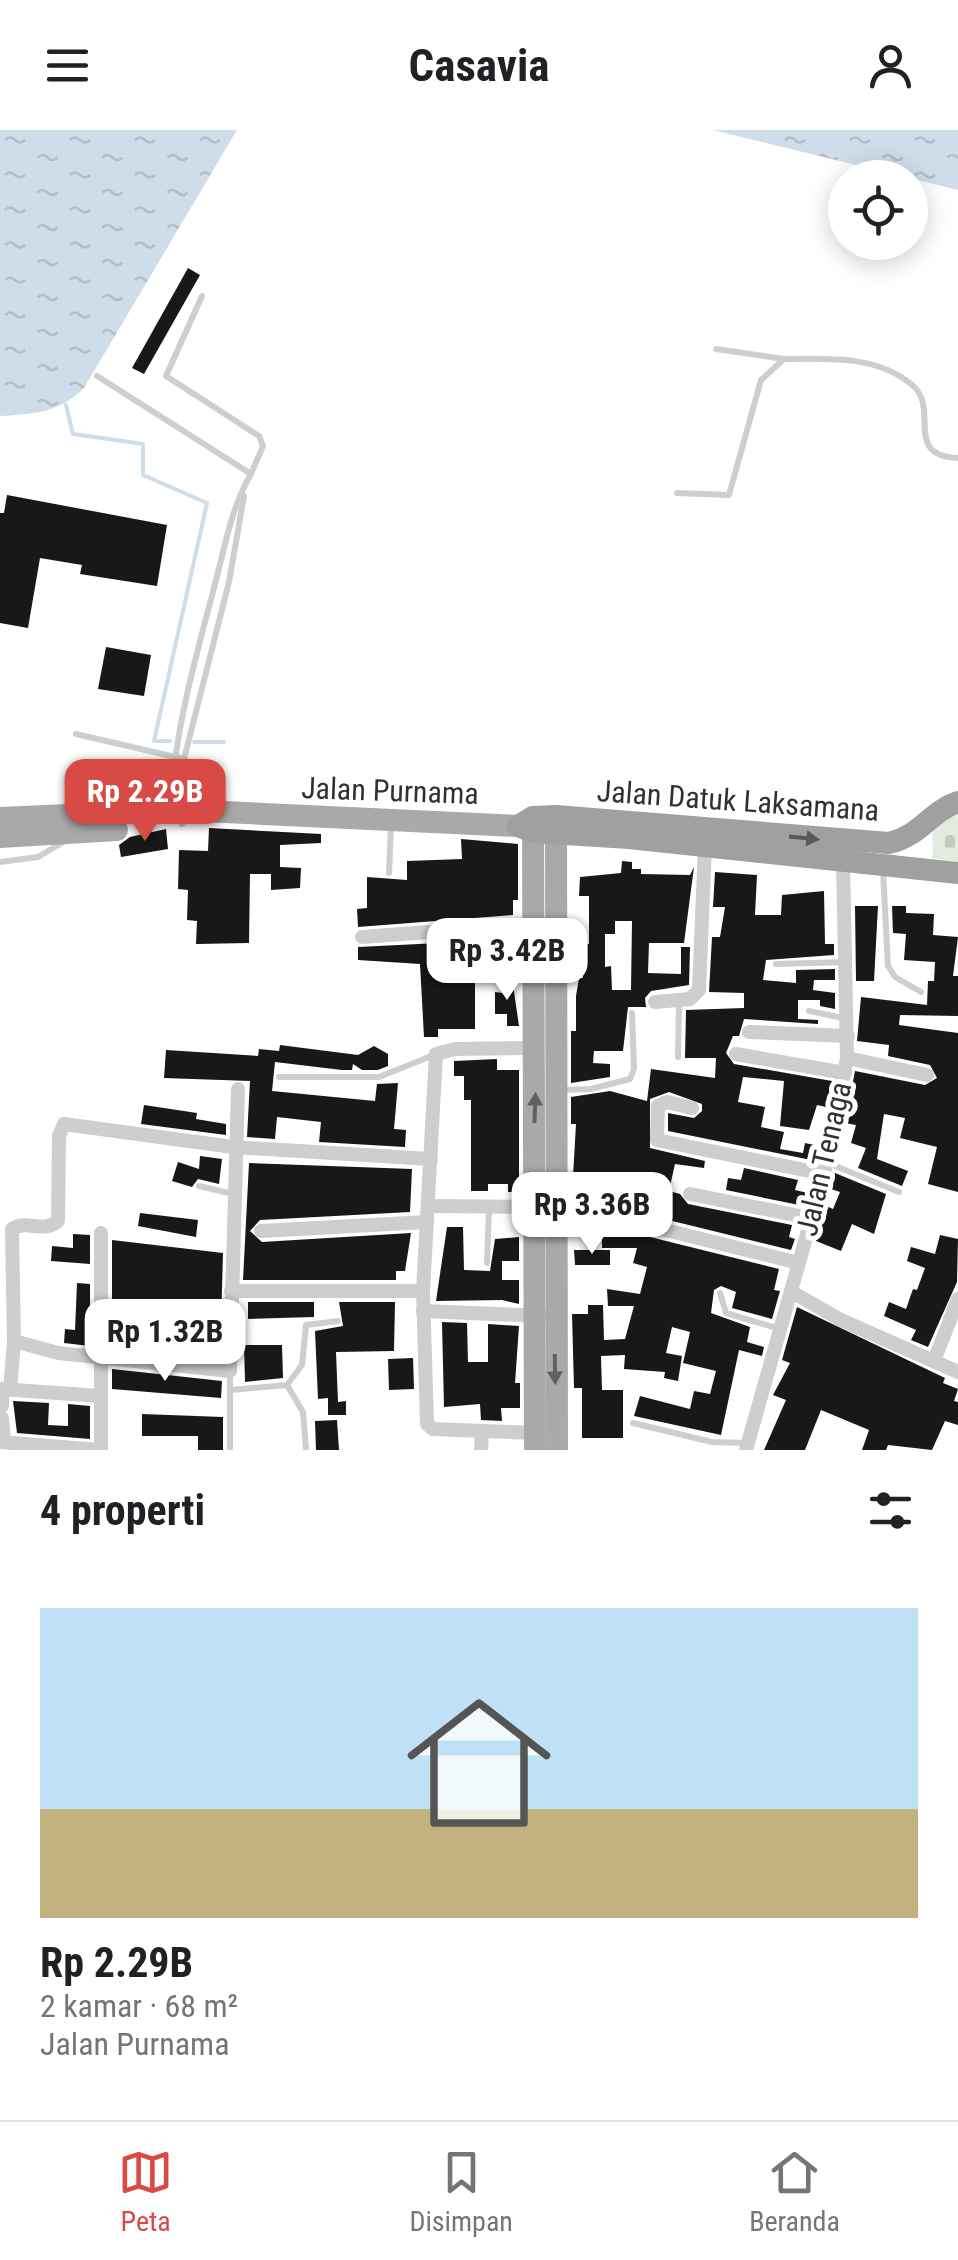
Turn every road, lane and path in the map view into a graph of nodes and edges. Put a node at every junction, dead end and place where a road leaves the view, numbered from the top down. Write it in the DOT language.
graph roads {
  1 [pos="202,296"];
  2 [pos="716,349"];
  3 [pos="784,358"];
  4 [pos="97,376"];
  5 [pos="958,458"];
  6 [pos="251,474"];
  7 [pos="244,490"];
  8 [pos="677,492"];
  9 [pos="217,578"];
  10 [pos="229,582"];
  11 [pos="189,684"];
  12 [pos="201,688"];
  13 [pos="76,734"];
  14 [pos="173,758"];
  15 [pos="184,759"];
  16 [pos="958,802"];
  17 [pos="176,817"];
  18 [pos="0,818"];
  19 [pos="392,820"];
  20 [pos="539,825"];
  21 [pos="919,832"];
  22 [pos="74,834"];
  23 [pos="0,837"];
  24 [pos="705,846"];
  25 [pos="844,861"];
  26 [pos="0,862"];
  27 [pos="882,865"];
  28 [pos="923,868"];
  29 [pos="390,873"];
  30 [pos="958,873"];
  31 [pos="535,924"];
  32 [pos="362,937"];
  33 [pos="848,962"];
  34 [pos="776,964"];
  35 [pos="500,970"];
  36 [pos="535,972"];
  37 [pos="921,992"];
  38 [pos="655,1002"];
  39 [pos="679,1002"];
  40 [pos="809,1011"];
  41 [pos="632,1013"];
  42 [pos="849,1019"];
  43 [pos="749,1032"];
  44 [pos="848,1036"];
  45 [pos="536,1048"];
  46 [pos="436,1054"];
  47 [pos="736,1054"];
  48 [pos="678,1057"];
  49 [pos="846,1065"];
  50 [pos="927,1076"];
  51 [pos="279,1078"];
  52 [pos="238,1089"];
  53 [pos="554,1090"];
  54 [pos="692,1108"];
  55 [pos="233,1146"];
  56 [pos="431,1159"];
  57 [pos="826,1168"];
  58 [pos="199,1186"];
  59 [pos="899,1192"];
  60 [pos="232,1194"];
  61 [pos="690,1194"];
  62 [pos="490,1206"];
  63 [pos="532,1207"];
  64 [pos="427,1214"];
  65 [pos="810,1218"];
  66 [pos="645,1226"];
  67 [pos="261,1231"];
  68 [pos="101,1233"];
  69 [pos="7,1251"];
  70 [pos="799,1263"];
  71 [pos="487,1264"];
  72 [pos="231,1290"];
  73 [pos="423,1291"];
  74 [pos="792,1292"];
  75 [pos="720,1293"];
  76 [pos="958,1299"];
  77 [pos="6,1304"];
  78 [pos="424,1310"];
  79 [pos="544,1316"];
  80 [pos="338,1321"];
  81 [pos="780,1329"];
  82 [pos="14,1341"];
  83 [pos="99,1357"];
  84 [pos="934,1361"];
  85 [pos="230,1372"];
  86 [pos="958,1372"];
  87 [pos="287,1385"];
  88 [pos="4,1389"];
  89 [pos="230,1390"];
  90 [pos="100,1396"];
  91 [pos="2,1412"];
  92 [pos="633,1423"];
  93 [pos="482,1431"];
  94 [pos="535,1441"];
  95 [pos="2,1442"];
  96 [pos="747,1446"];
  97 [pos="100,1450"];
  98 [pos="230,1450"];
  99 [pos="306,1450"];
  100 [pos="481,1450"];
  101 [pos="557,1450"];
  1 -- 6 [label="lane"];
  2 -- 3 [label="lane"];
  3 -- 5 [label="lane"];
  3 -- 8 [label="lane"];
  4 -- 6 [label="lane"];
  6 -- 7 [label="lane"];
  7 -- 9 [label="lane"];
  7 -- 10 [label="lane"];
  9 -- 10 [label="lane"];
  9 -- 11 [label="lane"];
  10 -- 12 [label="lane"];
  11 -- 12 [label="lane"];
  11 -- 14 [label="lane"];
  12 -- 15 [label="lane"];
  13 -- 14 [label="lane"];
  14 -- 15 [label="lane"];
  14 -- 17 [label="lane"];
  15 -- 17 [label="lane"];
  16 -- 21 [label="highway, Jalan Datuk Laksamana"];
  17 -- 18 [label="main road, Jalan Purnama"];
  17 -- 19 [label="main road, Jalan Purnama"];
  17 -- 22 [label="main road, Jalan Purnama"];
  19 -- 20 [label="main road, Jalan Purnama"];
  19 -- 29 [label="lane"];
  20 -- 21 [label="highway, Jalan Datuk Laksamana, one-way"];
  20 -- 24 [label="highway"];
  20 -- 31 [label="main road"];
  20 -- 53 [label="main road"];
  21 -- 28 [label="highway"];
  22 -- 23 [label="main road, Jalan Purnama"];
  22 -- 26 [label="lane"];
  24 -- 25 [label="highway"];
  24 -- 39 [label="street"];
  25 -- 27 [label="highway"];
  25 -- 33 [label="street, Jalan Tenaga"];
  27 -- 28 [label="highway"];
  27 -- 37 [label="lane"];
  28 -- 30 [label="highway"];
  31 -- 32 [label="street"];
  31 -- 36 [label="main road"];
  33 -- 34 [label="lane"];
  33 -- 42 [label="street, Jalan Tenaga"];
  35 -- 36 [label="lane"];
  36 -- 45 [label="main road"];
  38 -- 39 [label="street"];
  39 -- 48 [label="lane"];
  40 -- 42 [label="lane"];
  41 -- 53 [label="lane"];
  42 -- 44 [label="street, Jalan Tenaga"];
  43 -- 44 [label="street"];
  44 -- 49 [label="street, Jalan Tenaga"];
  45 -- 46 [label="street"];
  63 -- 45 [label="main road, one-way"];
  46 -- 51 [label="lane"];
  46 -- 56 [label="street"];
  47 -- 49 [label="street"];
  49 -- 50 [label="street"];
  49 -- 57 [label="street, Jalan Tenaga"];
  52 -- 55 [label="street"];
  53 -- 79 [label="main road"];
  54 -- 57 [label="street"];
  55 -- 56 [label="street"];
  55 -- 60 [label="street"];
  55 -- 69 [label="street"];
  56 -- 64 [label="street"];
  57 -- 59 [label="lane"];
  57 -- 65 [label="street, Jalan Tenaga"];
  58 -- 60 [label="lane"];
  60 -- 72 [label="street"];
  61 -- 65 [label="street"];
  62 -- 63 [label="street"];
  62 -- 64 [label="street"];
  62 -- 71 [label="lane"];
  63 -- 79 [label="main road"];
  64 -- 67 [label="street"];
  64 -- 73 [label="street"];
  65 -- 70 [label="street, Jalan Tenaga"];
  66 -- 70 [label="street"];
  68 -- 83 [label="street"];
  69 -- 77 [label="street"];
  70 -- 74 [label="street, Jalan Tenaga"];
  72 -- 73 [label="street"];
  72 -- 85 [label="street"];
  73 -- 78 [label="street"];
  74 -- 81 [label="street, Jalan Tenaga"];
  74 -- 84 [label="street"];
  75 -- 81 [label="lane"];
  76 -- 84 [label="street"];
  77 -- 82 [label="street"];
  78 -- 79 [label="street"];
  78 -- 93 [label="street"];
  79 -- 94 [label="main road"];
  79 -- 101 [label="main road, one-way"];
  80 -- 87 [label="lane"];
  81 -- 96 [label="street, Jalan Tenaga"];
  82 -- 83 [label="street"];
  82 -- 88 [label="street"];
  83 -- 85 [label="street"];
  83 -- 90 [label="street"];
  84 -- 86 [label="street"];
  85 -- 89 [label="lane"];
  87 -- 89 [label="lane"];
  87 -- 99 [label="lane"];
  88 -- 90 [label="street"];
  88 -- 91 [label="street"];
  89 -- 98 [label="lane"];
  90 -- 97 [label="street"];
  91 -- 95 [label="street"];
  92 -- 96 [label="lane"];
  93 -- 94 [label="street"];
  93 -- 100 [label="street"];
  95 -- 97 [label="street"];
}
